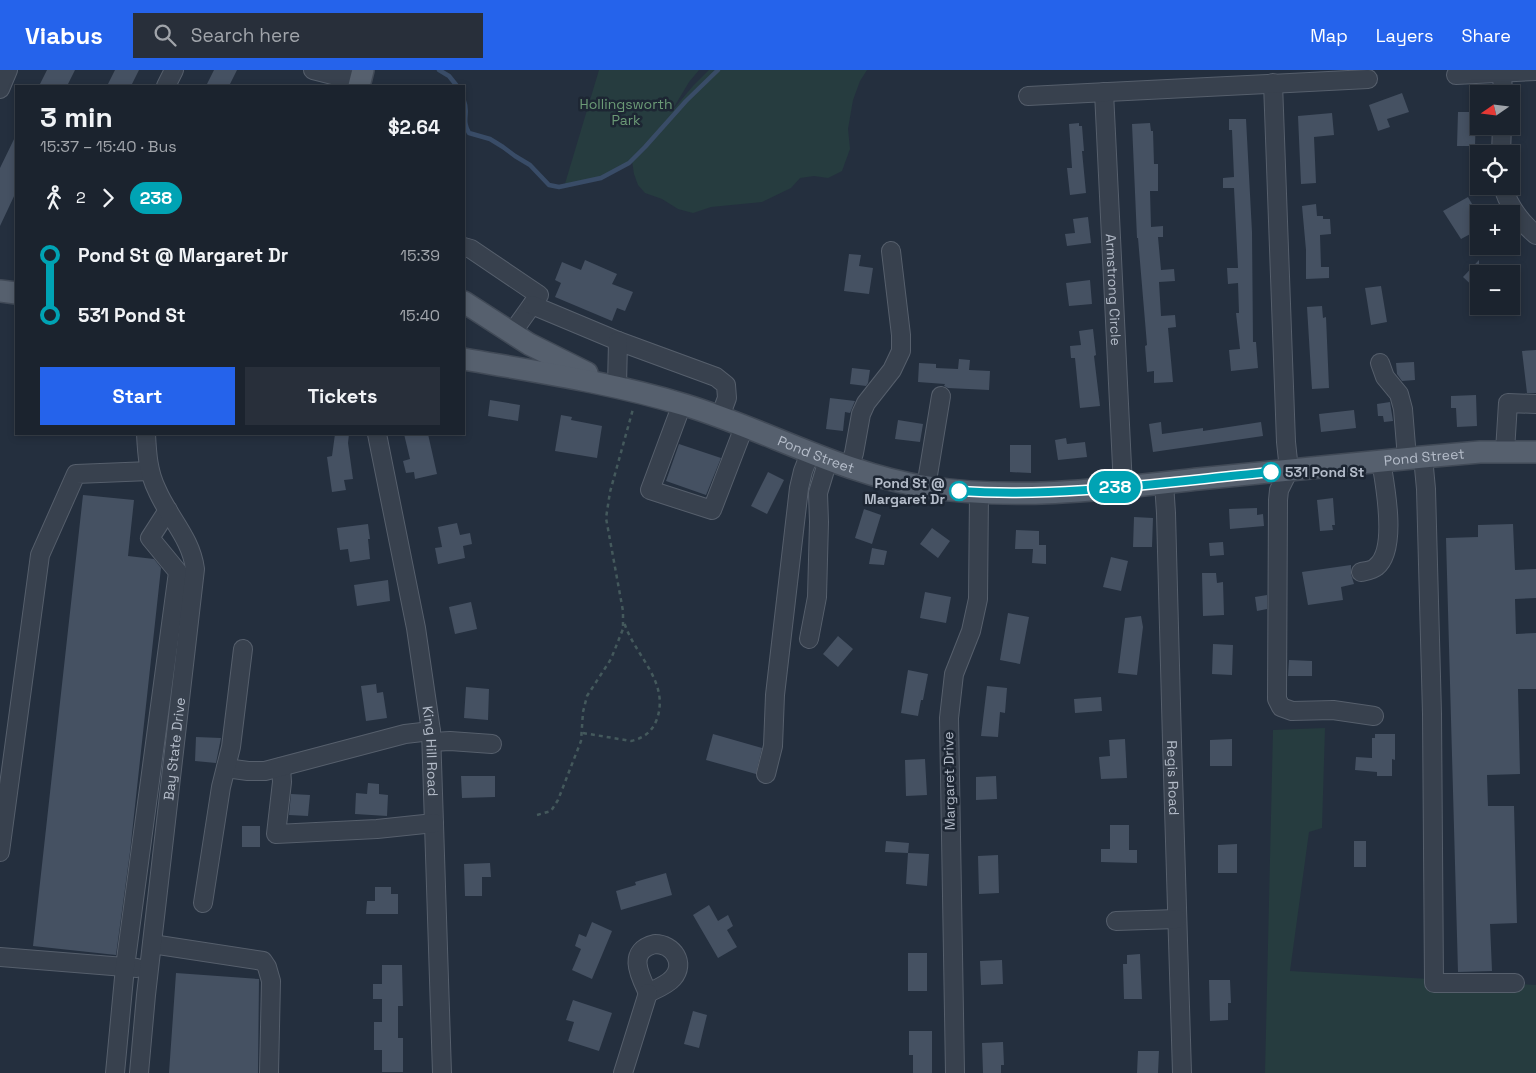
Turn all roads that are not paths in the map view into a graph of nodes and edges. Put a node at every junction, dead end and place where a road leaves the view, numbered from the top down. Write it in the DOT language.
graph roads {
  1 [pos="8,70"];
  2 [pos="174,70"];
  3 [pos="313,70"];
  4 [pos="1536,72"];
  5 [pos="1502,73"];
  6 [pos="1456,75"];
  7 [pos="361,79"];
  8 [pos="1368,79"];
  9 [pos="1273,84"];
  10 [pos="166,85"];
  11 [pos="1503,85"];
  12 [pos="0,89"];
  13 [pos="1104,92"];
  14 [pos="1028,96"];
  15 [pos="1507,195"];
  16 [pos="1536,235"];
  17 [pos="465,247"];
  18 [pos="892,251"];
  19 [pos="0,291"];
  20 [pos="15,293"];
  21 [pos="465,303"];
  22 [pos="532,304"];
  23 [pos="512,333"];
  24 [pos="618,341"];
  25 [pos="465,359"];
  26 [pos="1380,363"];
  27 [pos="627,388"];
  28 [pos="941,396"];
  29 [pos="682,404"];
  30 [pos="1536,404"];
  31 [pos="720,417"];
  32 [pos="744,427"];
  33 [pos="146,435"];
  34 [pos="377,435"];
  35 [pos="1505,451"];
  36 [pos="1536,452"];
  37 [pos="819,457"];
  38 [pos="1415,458"];
  39 [pos="1381,461"];
  40 [pos="849,468"];
  41 [pos="1288,470"];
  42 [pos="150,471"];
  43 [pos="1164,483"];
  44 [pos="926,487"];
  45 [pos="1123,487"];
  46 [pos="979,493"];
  47 [pos="168,510"];
  48 [pos="186,570"];
  49 [pos="1362,572"];
  50 [pos="809,639"];
  51 [pos="243,649"];
  52 [pos="1374,716"];
  53 [pos="431,736"];
  54 [pos="492,744"];
  55 [pos="152,764"];
  56 [pos="172,767"];
  57 [pos="281,767"];
  58 [pos="226,768"];
  59 [pos="766,774"];
  60 [pos="434,823"];
  61 [pos="0,852"];
  62 [pos="203,903"];
  63 [pos="1177,919"];
  64 [pos="1116,922"];
  65 [pos="152,944"];
  66 [pos="0,957"];
  67 [pos="125,967"];
  68 [pos="149,969"];
  69 [pos="1515,983"];
  70 [pos="648,993"];
  71 [pos="115,1073"];
  72 [pos="139,1073"];
  73 [pos="269,1073"];
  74 [pos="442,1073"];
  75 [pos="624,1073"];
  76 [pos="955,1073"];
  77 [pos="1182,1073"];
  1 -- 12 [label="street"];
  2 -- 10 [label="street"];
  3 -- 7 [label="street"];
  4 -- 5 [label="street"];
  5 -- 6 [label="street"];
  5 -- 11 [label="street"];
  8 -- 9 [label="street"];
  9 -- 13 [label="street"];
  9 -- 41 [label="street"];
  13 -- 14 [label="street"];
  13 -- 45 [label="street, Armstrong Circle"];
  15 -- 16 [label="street"];
  17 -- 22 [label="street"];
  18 -- 40 [label="street"];
  19 -- 20 [label="main road"];
  21 -- 23 [label="main road"];
  22 -- 23 [label="street"];
  22 -- 24 [label="street"];
  23 -- 27 [label="main road"];
  24 -- 27 [label="street"];
  24 -- 31 [label="street"];
  25 -- 27 [label="main road, Pond Street"];
  26 -- 38 [label="street"];
  27 -- 29 [label="main road, Pond Street"];
  28 -- 44 [label="street"];
  29 -- 31 [label="main road, Pond Street"];
  29 -- 32 [label="street"];
  30 -- 35 [label="street"];
  31 -- 32 [label="main road, Pond Street"];
  32 -- 37 [label="main road, Pond Street"];
  33 -- 42 [label="street, Bay State Drive"];
  34 -- 53 [label="street, King Hill Road"];
  35 -- 36 [label="main road, Pond Street"];
  35 -- 38 [label="main road, Pond Street"];
  37 -- 40 [label="main road, Pond Street"];
  37 -- 50 [label="street"];
  37 -- 59 [label="street"];
  38 -- 39 [label="main road, Pond Street"];
  38 -- 69 [label="street"];
  39 -- 41 [label="main road, Pond Street"];
  39 -- 49 [label="street"];
  40 -- 44 [label="main road, Pond Street"];
  41 -- 43 [label="main road, Pond Street"];
  41 -- 52 [label="street"];
  42 -- 47 [label="street, Bay State Drive"];
  42 -- 61 [label="street"];
  43 -- 45 [label="main road, Pond Street"];
  43 -- 63 [label="street, Regis Road"];
  44 -- 46 [label="main road, Pond Street"];
  45 -- 46 [label="main road, Pond Street"];
  46 -- 76 [label="street, Margaret Drive"];
  47 -- 48 [label="street, Bay State Drive"];
  47 -- 48 [label="street"];
  48 -- 55 [label="street"];
  48 -- 56 [label="street, Bay State Drive"];
  51 -- 58 [label="street"];
  53 -- 54 [label="street"];
  53 -- 57 [label="street"];
  53 -- 60 [label="street, King Hill Road"];
  55 -- 56 [label="street"];
  55 -- 67 [label="street"];
  56 -- 65 [label="street, Bay State Drive"];
  57 -- 58 [label="street"];
  57 -- 60 [label="street"];
  58 -- 62 [label="street"];
  60 -- 74 [label="street, King Hill Road"];
  63 -- 64 [label="street"];
  63 -- 77 [label="street, Regis Road"];
  65 -- 68 [label="street, Bay State Drive"];
  65 -- 73 [label="street"];
  66 -- 67 [label="street"];
  67 -- 68 [label="street"];
  67 -- 71 [label="street"];
  68 -- 72 [label="street, Bay State Drive"];
  70 -- 75 [label="street"];
}
